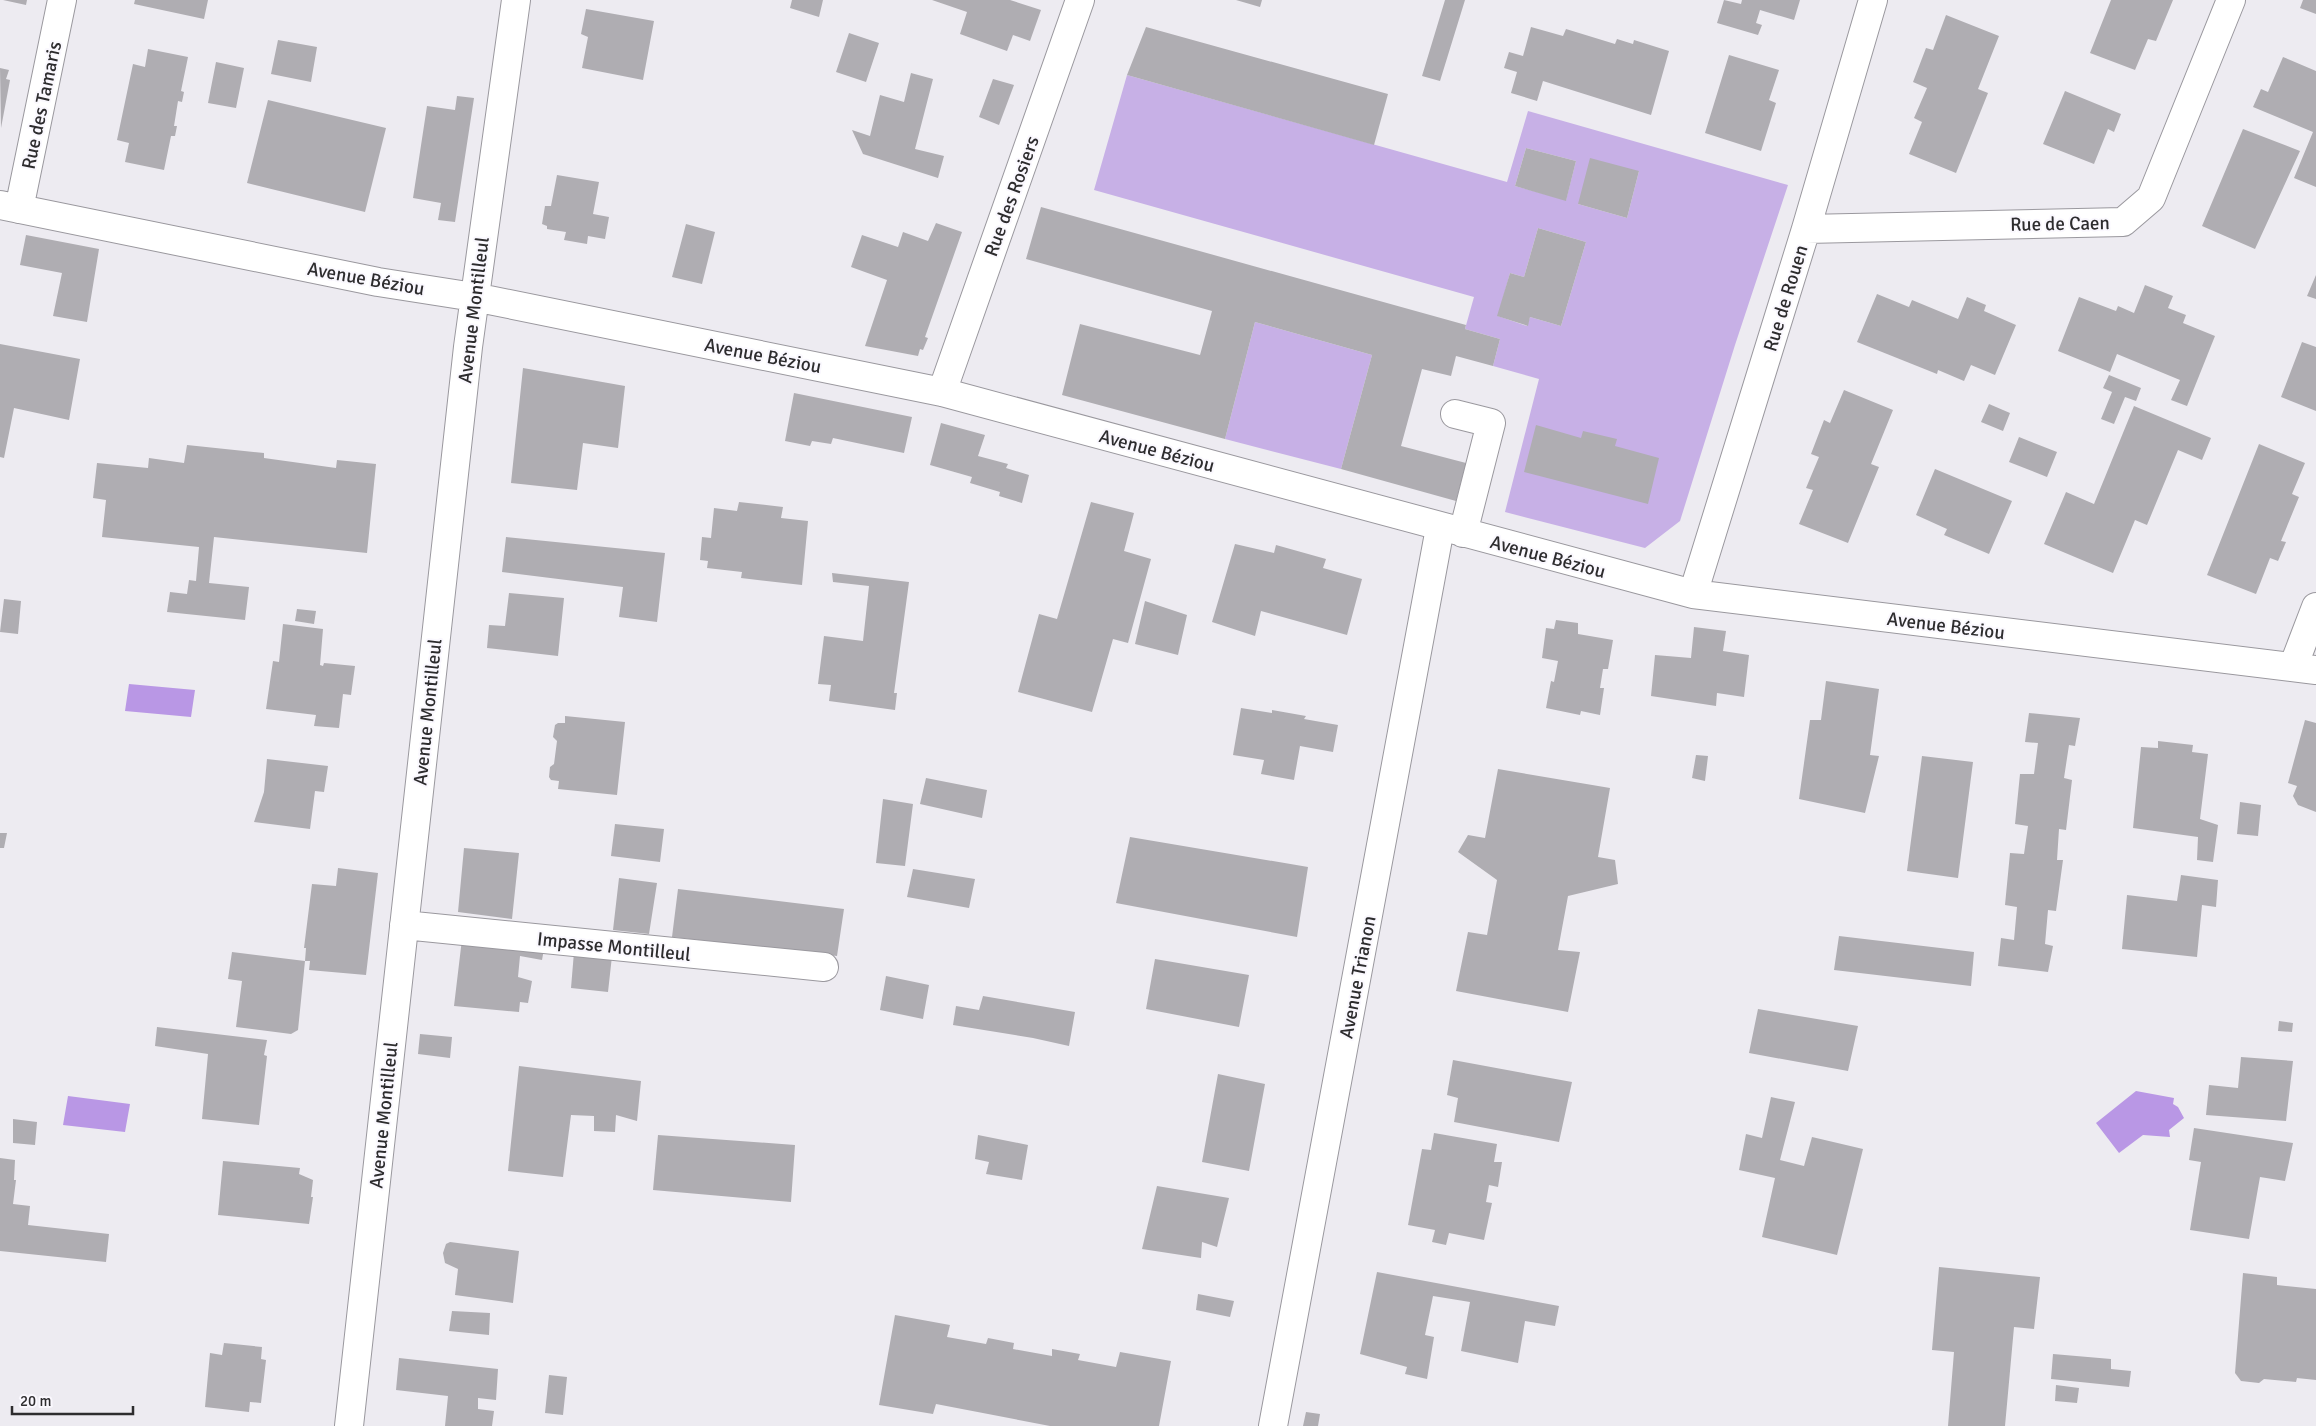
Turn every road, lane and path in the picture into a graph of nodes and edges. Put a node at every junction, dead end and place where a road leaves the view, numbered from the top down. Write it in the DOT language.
graph roads {
  1 [pos="62,0"];
  2 [pos="516,0"];
  3 [pos="1080,0"];
  4 [pos="1873,0"];
  5 [pos="2231,0"];
  6 [pos="10,207"];
  7 [pos="1806,229"];
  8 [pos="474,297"];
  9 [pos="942,392"];
  10 [pos="1455,414"];
  11 [pos="1452,531"];
  12 [pos="1693,594"];
  13 [pos="2316,607"];
  14 [pos="2304,668"];
  15 [pos="404,925"];
  16 [pos="824,968"];
  17 [pos="350,1426"];
  18 [pos="1273,1426"];
  1 -- 6 [label="street, Rue des Tamaris"];
  2 -- 8 [label="street, Avenue Montilleul"];
  3 -- 9 [label="street, Rue des Rosiers"];
  4 -- 7 [label="street, Rue de Rouen"];
  5 -- 7 [label="street, Rue de Caen"];
  6 -- 8 [label="street, Avenue Béziou"];
  7 -- 12 [label="street, Rue de Rouen"];
  8 -- 9 [label="street, Avenue Béziou"];
  8 -- 15 [label="street, Avenue Montilleul"];
  9 -- 11 [label="street, Avenue Béziou"];
  10 -- 11 [label="street, Avenue Trianon"];
  11 -- 12 [label="street, Avenue Béziou"];
  11 -- 18 [label="street, Avenue Trianon"];
  12 -- 14 [label="street, Avenue Béziou"];
  13 -- 14 [label="street"];
  15 -- 16 [label="street, Impasse Montilleul"];
  15 -- 17 [label="street, Avenue Montilleul"];
}
